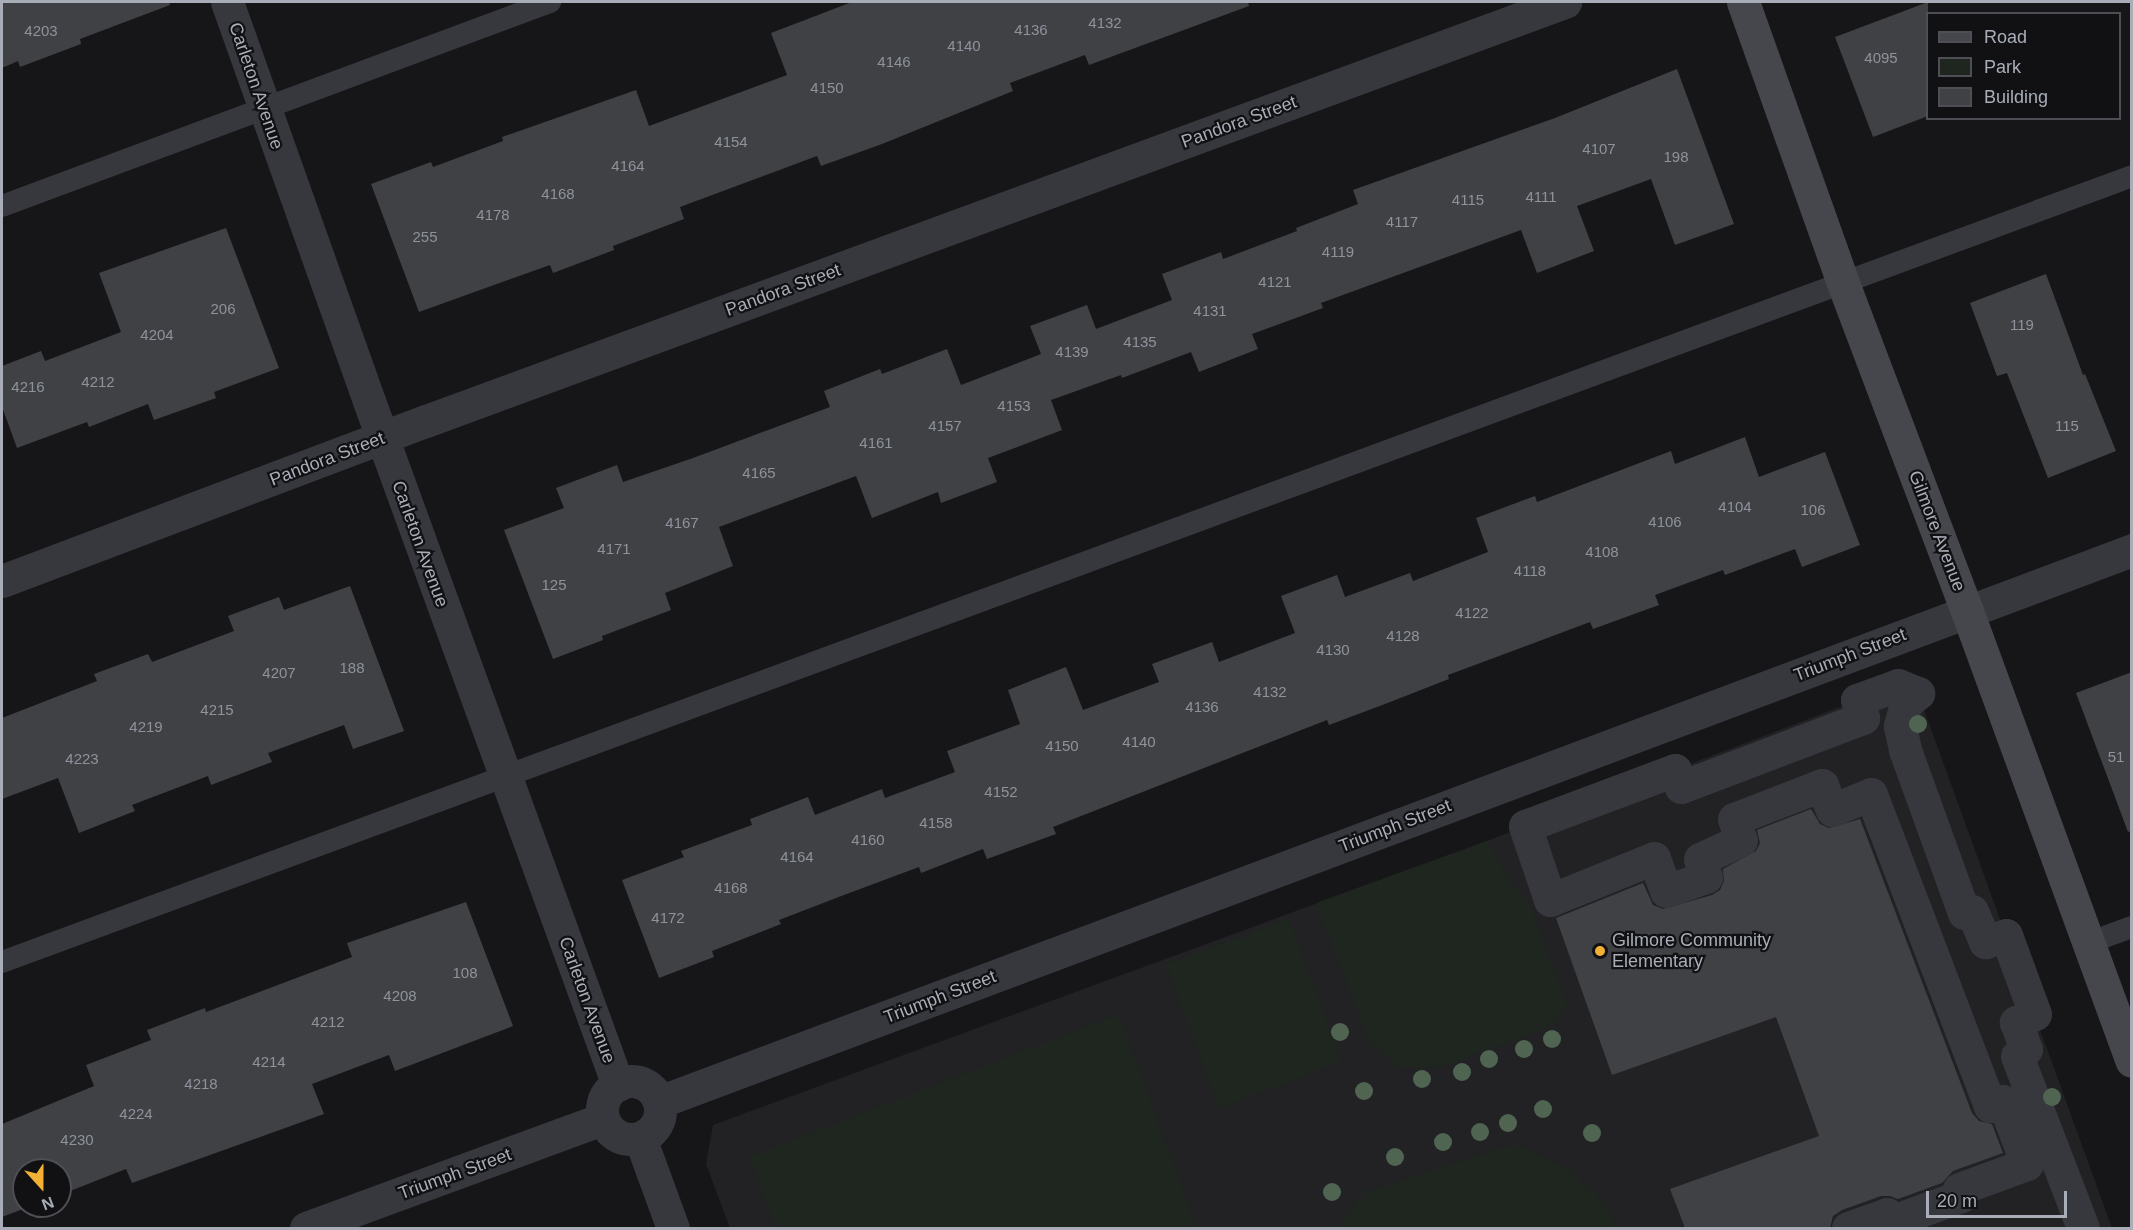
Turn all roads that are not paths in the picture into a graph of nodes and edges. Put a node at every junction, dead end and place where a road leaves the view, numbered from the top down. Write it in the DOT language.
graph roads {
  1 [pos="227,2"];
  2 [pos="550,2"];
  3 [pos="1565,2"];
  4 [pos="1743,2"];
  5 [pos="263,107"];
  6 [pos="2132,176"];
  7 [pos="2,206"];
  8 [pos="1843,283"];
  9 [pos="382,438"];
  10 [pos="2132,550"];
  11 [pos="2,581"];
  12 [pos="1967,611"];
  13 [pos="504,775"];
  14 [pos="2132,927"];
  15 [pos="2088,943"];
  16 [pos="2,962"];
  17 [pos="2132,1061"];
  18 [pos="618,1084"];
  19 [pos="659,1102"];
  20 [pos="603,1119"];
  21 [pos="640,1138"];
  22 [pos="306,1228"];
  23 [pos="673,1228"];
  24 [pos="1848,1228"];
  25 [pos="2083,1228"];
  1 -- 5 [label="street, Carleton Avenue"];
  2 -- 5 [label="lane"];
  3 -- 9 [label="street, Pandora Street"];
  4 -- 8 [label="street, Gilmore Avenue"];
  5 -- 7 [label="lane"];
  5 -- 9 [label="street, Carleton Avenue"];
  6 -- 8 [label="lane"];
  8 -- 12 [label="street, Gilmore Avenue"];
  8 -- 13 [label="lane"];
  9 -- 11 [label="street, Pandora Street"];
  9 -- 13 [label="street, Carleton Avenue"];
  10 -- 12 [label="street, Triumph Street"];
  12 -- 15 [label="street, Gilmore Avenue"];
  12 -- 19 [label="street, Triumph Street"];
  13 -- 16 [label="lane"];
  13 -- 18 [label="street, Carleton Avenue"];
  14 -- 15 [label="lane"];
  15 -- 17 [label="street, Gilmore Avenue"];
  18 -- 19 [label="street"];
  18 -- 20 [label="street"];
  19 -- 21 [label="street"];
  20 -- 21 [label="street"];
  20 -- 22 [label="street, Triumph Street"];
  21 -- 23 [label="street"];
  24 -- 25 [label="street"];
}
